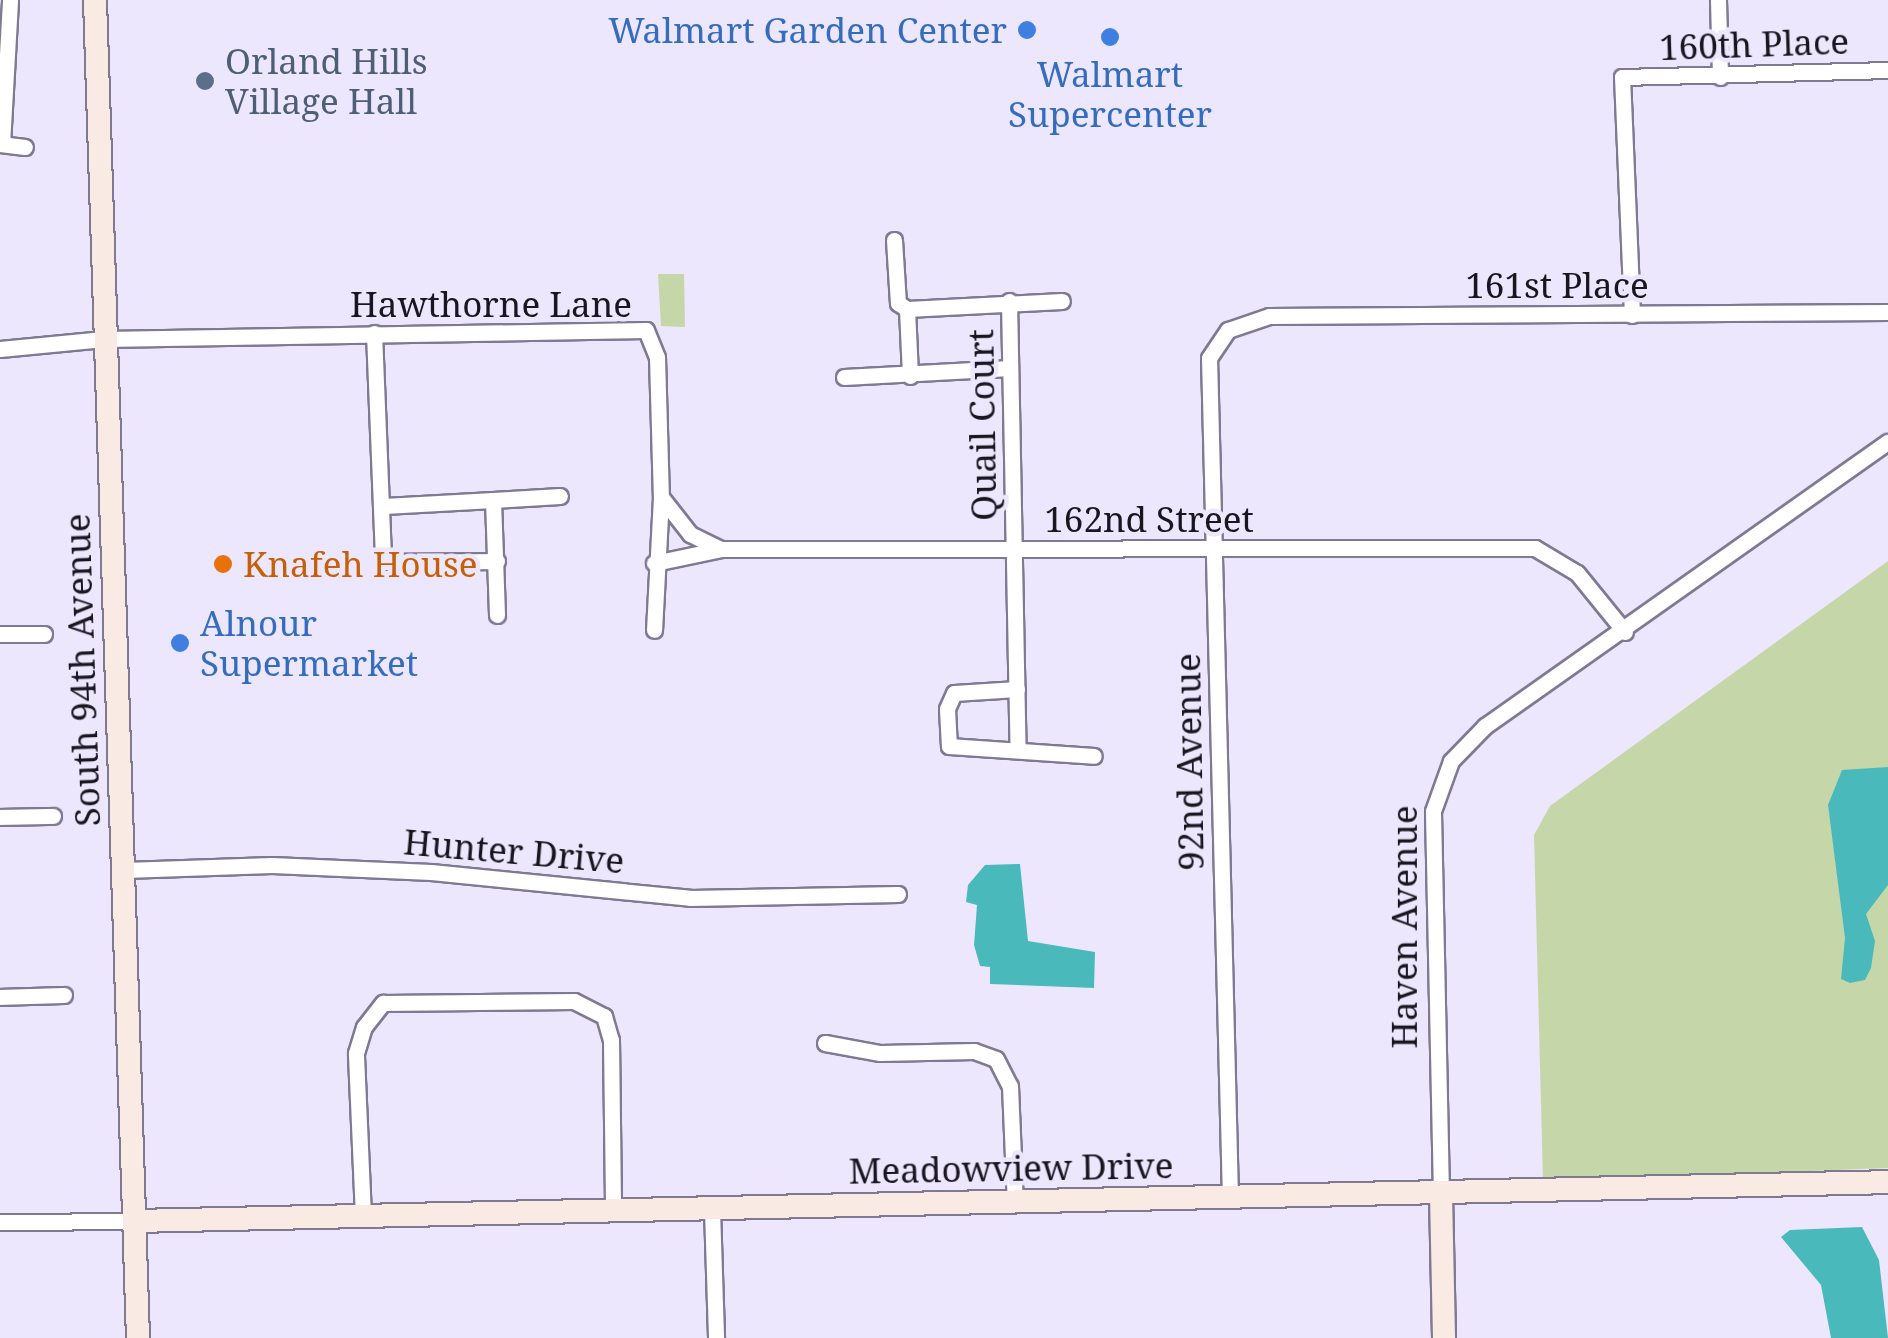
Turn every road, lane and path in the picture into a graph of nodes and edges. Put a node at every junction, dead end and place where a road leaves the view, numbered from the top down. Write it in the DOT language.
graph roads {
  1 [pos="10,0"];
  2 [pos="95,0"];
  3 [pos="1718,0"];
  4 [pos="1888,70"];
  5 [pos="1720,76"];
  6 [pos="1,144"];
  7 [pos="25,146"];
  8 [pos="894,240"];
  9 [pos="1010,300"];
  10 [pos="1062,300"];
  11 [pos="907,309"];
  12 [pos="1888,312"];
  13 [pos="1632,316"];
  14 [pos="1228,330"];
  15 [pos="374,333"];
  16 [pos="104,339"];
  17 [pos="0,348"];
  18 [pos="1010,368"];
  19 [pos="910,376"];
  20 [pos="844,378"];
  21 [pos="1888,442"];
  22 [pos="560,496"];
  23 [pos="661,497"];
  24 [pos="494,500"];
  25 [pos="384,506"];
  26 [pos="1214,548"];
  27 [pos="721,549"];
  28 [pos="1014,549"];
  29 [pos="497,561"];
  30 [pos="654,563"];
  31 [pos="497,615"];
  32 [pos="654,630"];
  33 [pos="1625,632"];
  34 [pos="0,634"];
  35 [pos="44,634"];
  36 [pos="1017,689"];
  37 [pos="1018,750"];
  38 [pos="1094,756"];
  39 [pos="53,816"];
  40 [pos="0,818"];
  41 [pos="124,870"];
  42 [pos="898,894"];
  43 [pos="64,995"];
  44 [pos="0,997"];
  45 [pos="824,1042"];
  46 [pos="1888,1182"];
  47 [pos="1441,1194"];
  48 [pos="1230,1198"];
  49 [pos="1015,1203"];
  50 [pos="712,1209"];
  51 [pos="612,1212"];
  52 [pos="363,1216"];
  53 [pos="135,1220"];
  54 [pos="0,1222"];
  55 [pos="138,1338"];
  56 [pos="716,1338"];
  57 [pos="1444,1338"];
  1 -- 6 [label="street"];
  2 -- 16 [label="street, South 94th Avenue"];
  3 -- 5 [label="street"];
  4 -- 5 [label="street, 160th Place"];
  5 -- 13 [label="street, 160th Place"];
  6 -- 7 [label="street"];
  8 -- 11 [label="street"];
  9 -- 10 [label="street"];
  9 -- 11 [label="street"];
  9 -- 18 [label="street, Quail Court"];
  11 -- 19 [label="street"];
  12 -- 13 [label="street, 161st Place"];
  13 -- 14 [label="street, 161st Place"];
  14 -- 26 [label="street, 92nd Avenue"];
  15 -- 16 [label="street, Hawthorne Lane"];
  15 -- 23 [label="street, Hawthorne Lane"];
  15 -- 25 [label="street"];
  16 -- 17 [label="street, Hawthorne Lane"];
  16 -- 41 [label="street, South 94th Avenue"];
  18 -- 19 [label="street"];
  18 -- 28 [label="street, Quail Court"];
  19 -- 20 [label="street"];
  21 -- 33 [label="street, Haven Avenue"];
  22 -- 24 [label="street"];
  23 -- 27 [label="street"];
  23 -- 30 [label="street, Hawthorne Lane"];
  24 -- 25 [label="street"];
  24 -- 29 [label="street"];
  25 -- 29 [label="street"];
  26 -- 28 [label="street, 162nd Street"];
  26 -- 33 [label="street, 162nd Street"];
  26 -- 48 [label="street, 92nd Avenue"];
  27 -- 28 [label="street, 162nd Street"];
  27 -- 30 [label="street"];
  28 -- 36 [label="street, Quail Court"];
  29 -- 31 [label="street"];
  30 -- 32 [label="street, Hawthorne Lane"];
  33 -- 47 [label="street, Haven Avenue"];
  34 -- 35 [label="street"];
  36 -- 37 [label="street, Quail Court"];
  36 -- 37 [label="street"];
  37 -- 38 [label="street"];
  39 -- 40 [label="street"];
  41 -- 42 [label="street, Hunter Drive"];
  41 -- 53 [label="street, South 94th Avenue"];
  43 -- 44 [label="street"];
  45 -- 49 [label="street"];
  46 -- 47 [label="street, Meadowview Drive"];
  47 -- 48 [label="street, Meadowview Drive"];
  47 -- 57 [label="street, Haven Avenue"];
  48 -- 49 [label="street, Meadowview Drive"];
  49 -- 50 [label="street, Meadowview Drive"];
  50 -- 51 [label="street, Meadowview Drive"];
  50 -- 56 [label="street"];
  51 -- 52 [label="street, Meadowview Drive"];
  51 -- 52 [label="street"];
  52 -- 53 [label="street, Meadowview Drive"];
  53 -- 54 [label="street"];
  53 -- 55 [label="street, South 94th Avenue"];
}
